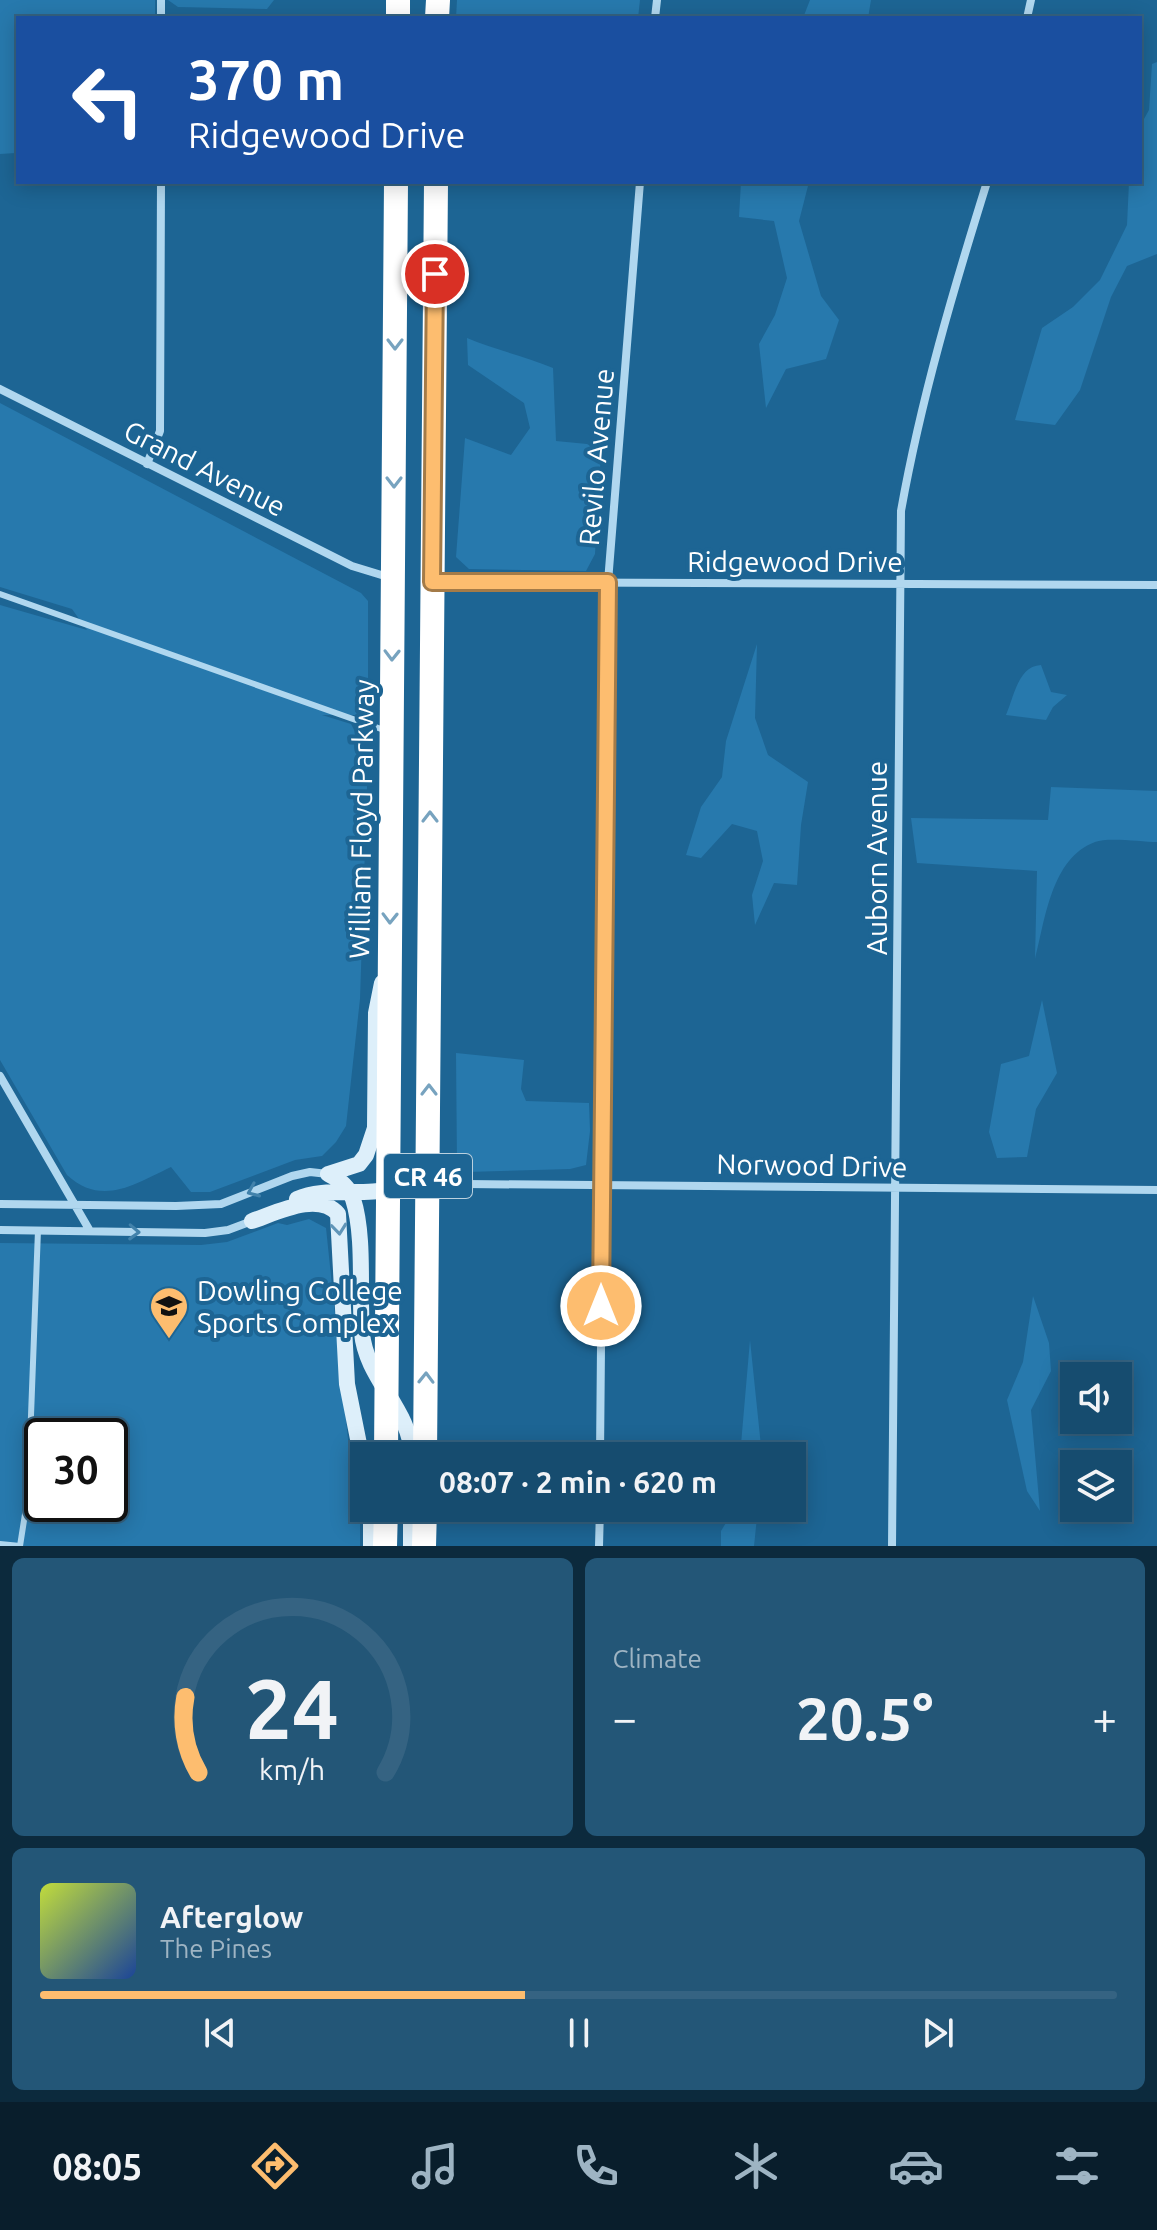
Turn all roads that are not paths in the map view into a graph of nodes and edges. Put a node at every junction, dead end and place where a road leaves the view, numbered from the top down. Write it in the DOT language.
graph roads {
  1 [pos="161,184"];
  2 [pos="396,184"];
  3 [pos="436,184"];
  4 [pos="640,184"];
  5 [pos="986,184"];
  6 [pos="0,389"];
  7 [pos="147,464"];
  8 [pos="393,578"];
  9 [pos="432,582"];
  10 [pos="608,582"];
  11 [pos="900,584"];
  12 [pos="1157,585"];
  13 [pos="0,594"];
  14 [pos="391,733"];
  15 [pos="390,952"];
  16 [pos="0,1076"];
  17 [pos="428,1142"];
  18 [pos="328,1174"];
  19 [pos="466,1184"];
  20 [pos="602,1185"];
  21 [pos="896,1188"];
  22 [pos="1157,1190"];
  23 [pos="388,1191"];
  24 [pos="350,1192"];
  25 [pos="0,1204"];
  26 [pos="74,1205"];
  27 [pos="252,1221"];
  28 [pos="0,1230"];
  29 [pos="38,1230"];
  30 [pos="90,1231"];
  31 [pos="386,1395"];
  32 [pos="359,1442"];
  33 [pos="386,1442"];
  34 [pos="412,1442"];
  35 [pos="425,1442"];
  36 [pos="600,1442"];
  37 [pos="371,1522"];
  38 [pos="386,1522"];
  39 [pos="411,1522"];
  40 [pos="425,1522"];
  41 [pos="600,1522"];
  42 [pos="0,1544"];
  43 [pos="371,1546"];
  44 [pos="385,1546"];
  45 [pos="411,1546"];
  46 [pos="424,1546"];
  47 [pos="599,1546"];
  48 [pos="892,1546"];
  1 -- 7 [label="street"];
  2 -- 8 [label="highway, William Floyd Parkway / CR 46, one-way"];
  3 -- 9 [label="highway, CR 46"];
  4 -- 10 [label="street, Revilo Avenue"];
  5 -- 11 [label="street, Auborn Avenue"];
  6 -- 7 [label="street, Grand Avenue"];
  7 -- 8 [label="street, Grand Avenue"];
  8 -- 9 [label="highway"];
  8 -- 14 [label="highway, William Floyd Parkway / CR 46, one-way"];
  9 -- 10 [label="street, Ridgewood Drive"];
  17 -- 9 [label="highway, CR 46, one-way"];
  10 -- 11 [label="street, Ridgewood Drive"];
  10 -- 20 [label="street, Revilo Avenue"];
  11 -- 12 [label="street, Ridgewood Drive"];
  11 -- 21 [label="street, Auborn Avenue"];
  13 -- 14 [label="lane"];
  14 -- 15 [label="highway, William Floyd Parkway / CR 46, one-way"];
  15 -- 18 [label="street"];
  15 -- 23 [label="highway, William Floyd Parkway / CR 46"];
  16 -- 26 [label="street"];
  17 -- 23 [label="street"];
  35 -- 17 [label="highway, CR 46, one-way"];
  18 -- 24 [label="street"];
  18 -- 26 [label="street, one-way"];
  19 -- 20 [label="street, Norwood Drive"];
  20 -- 21 [label="street, Norwood Drive"];
  20 -- 36 [label="street, Revilo Avenue"];
  21 -- 22 [label="street, Norwood Drive"];
  21 -- 48 [label="street, Auborn Avenue"];
  23 -- 24 [label="street"];
  23 -- 31 [label="highway, William Floyd Parkway / CR 46"];
  24 -- 27 [label="street"];
  24 -- 31 [label="street"];
  25 -- 26 [label="street"];
  26 -- 30 [label="street"];
  30 -- 27 [label="street, one-way"];
  27 -- 32 [label="street, one-way"];
  28 -- 29 [label="street"];
  29 -- 30 [label="street"];
  29 -- 42 [label="lane"];
  31 -- 33 [label="highway, William Floyd Parkway / CR 46"];
  31 -- 34 [label="street"];
  37 -- 43 [label="street"];
  38 -- 44 [label="highway"];
  39 -- 45 [label="street"];
  40 -- 46 [label="highway"];
  41 -- 47 [label="street"];
}
